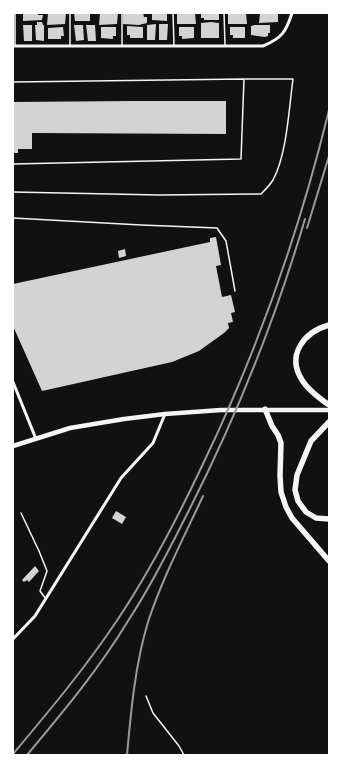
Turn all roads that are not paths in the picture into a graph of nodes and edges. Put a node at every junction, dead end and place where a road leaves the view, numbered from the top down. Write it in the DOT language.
graph roads {
  1 [pos="16,13"];
  2 [pos="70,13"];
  3 [pos="122,13"];
  4 [pos="173,13"];
  5 [pos="224,13"];
  6 [pos="292,13"];
  7 [pos="14,46"];
  8 [pos="70,46"];
  9 [pos="122,46"];
  10 [pos="174,46"];
  11 [pos="225,46"];
  12 [pos="244,79"];
  13 [pos="13,82"];
  14 [pos="13,164"];
  15 [pos="13,192"];
  16 [pos="13,218"];
  17 [pos="235,291"];
  18 [pos="329,325"];
  19 [pos="13,382"];
  20 [pos="329,405"];
  21 [pos="264,409"];
  22 [pos="329,410"];
  23 [pos="166,414"];
  24 [pos="329,422"];
  25 [pos="36,439"];
  26 [pos="13,446"];
  27 [pos="20,513"];
  28 [pos="329,519"];
  29 [pos="329,561"];
  30 [pos="46,599"];
  31 [pos="13,640"];
  1 -- 7 [label="lane"];
  2 -- 8 [label="lane"];
  3 -- 9 [label="lane"];
  4 -- 10 [label="lane"];
  5 -- 11 [label="lane"];
  6 -- 11 [label="street"];
  7 -- 8 [label="street"];
  8 -- 9 [label="street"];
  9 -- 10 [label="street"];
  10 -- 11 [label="street"];
  12 -- 13 [label="lane"];
  12 -- 14 [label="lane"];
  12 -- 15 [label="lane"];
  16 -- 17 [label="lane"];
  18 -- 20 [label="highway"];
  19 -- 25 [label="street"];
  21 -- 22 [label="main road"];
  21 -- 23 [label="main road"];
  21 -- 29 [label="highway"];
  23 -- 25 [label="main road"];
  23 -- 30 [label="street"];
  24 -- 28 [label="highway"];
  25 -- 26 [label="main road"];
  27 -- 30 [label="lane"];
  30 -- 31 [label="street"];
}
